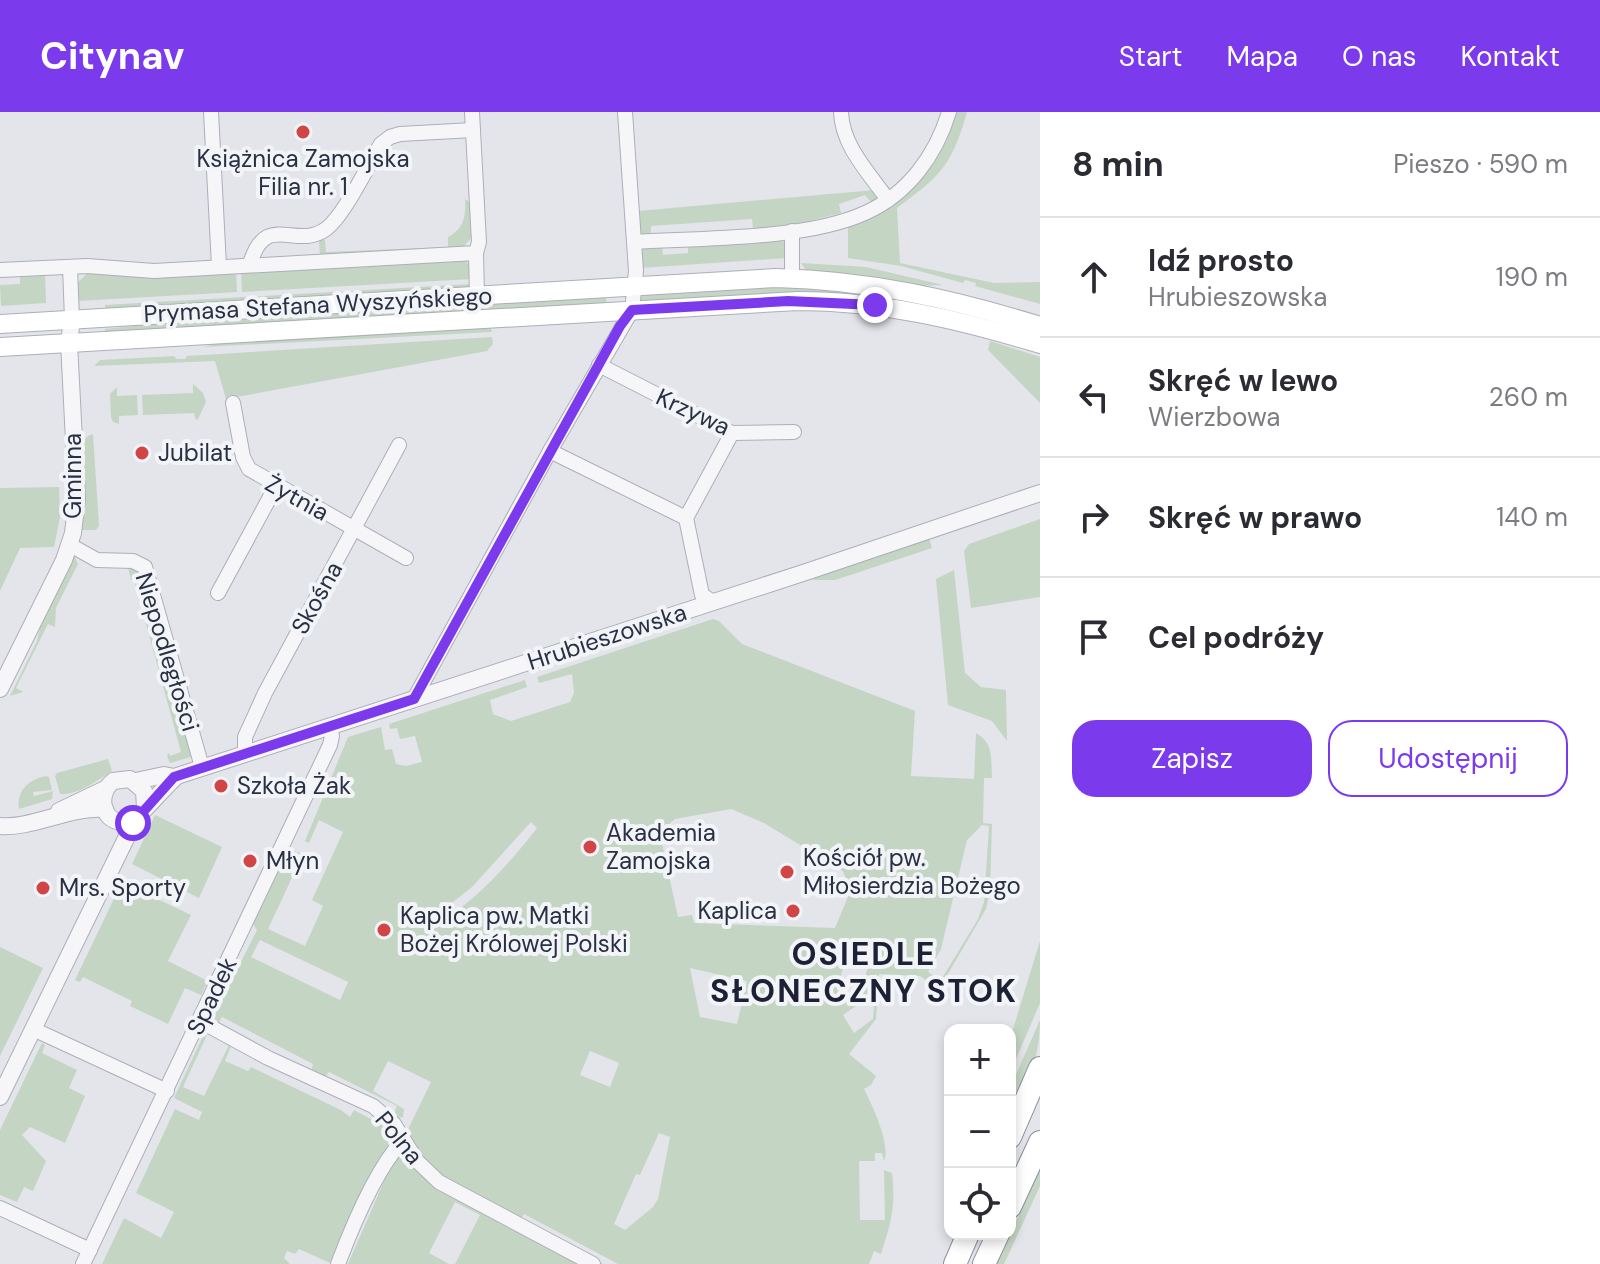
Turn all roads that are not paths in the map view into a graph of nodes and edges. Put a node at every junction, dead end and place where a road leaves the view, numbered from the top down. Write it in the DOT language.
graph roads {
  1 [pos="211,112"];
  2 [pos="472,112"];
  3 [pos="625,112"];
  4 [pos="841,112"];
  5 [pos="949,112"];
  6 [pos="473,130"];
  7 [pos="888,200"];
  8 [pos="792,231"];
  9 [pos="634,242"];
  10 [pos="476,253"];
  11 [pos="250,264"];
  12 [pos="219,266"];
  13 [pos="70,267"];
  14 [pos="0,270"];
  15 [pos="792,279"];
  16 [pos="636,286"];
  17 [pos="477,296"];
  18 [pos="632,310"];
  19 [pos="72,319"];
  20 [pos="0,324"];
  21 [pos="1040,326"];
  22 [pos="69,343"];
  23 [pos="1040,344"];
  24 [pos="0,347"];
  25 [pos="599,365"];
  26 [pos="233,403"];
  27 [pos="794,432"];
  28 [pos="732,433"];
  29 [pos="399,445"];
  30 [pos="550,451"];
  31 [pos="276,486"];
  32 [pos="1040,493"];
  33 [pos="686,518"];
  34 [pos="355,530"];
  35 [pos="70,545"];
  36 [pos="406,558"];
  37 [pos="218,593"];
  38 [pos="713,602"];
  39 [pos="0,689"];
  40 [pos="414,699"];
  41 [pos="329,726"];
  42 [pos="245,753"];
  43 [pos="202,767"];
  44 [pos="174,777"];
  45 [pos="136,781"];
  46 [pos="105,789"];
  47 [pos="140,813"];
  48 [pos="108,814"];
  49 [pos="55,815"];
  50 [pos="3,831"];
  51 [pos="109,871"];
  52 [pos="200,1021"];
  53 [pos="33,1029"];
  54 [pos="1040,1068"];
  55 [pos="167,1091"];
  56 [pos="0,1097"];
  57 [pos="1016,1123"];
  58 [pos="403,1140"];
  59 [pos="1040,1142"];
  60 [pos="1016,1194"];
  61 [pos="0,1208"];
  62 [pos="965,1240"];
  63 [pos="995,1240"];
  64 [pos="87,1257"];
  65 [pos="338,1264"];
  66 [pos="593,1264"];
  67 [pos="955,1264"];
  68 [pos="984,1264"];
  1 -- 12 [label="street"];
  2 -- 6 [label="street"];
  3 -- 9 [label="street"];
  4 -- 7 [label="street"];
  5 -- 7 [label="street"];
  6 -- 10 [label="street"];
  6 -- 11 [label="street"];
  7 -- 8 [label="street"];
  8 -- 9 [label="street"];
  8 -- 15 [label="street"];
  9 -- 16 [label="street"];
  10 -- 11 [label="street"];
  10 -- 17 [label="street"];
  11 -- 12 [label="street"];
  12 -- 13 [label="street"];
  13 -- 14 [label="street"];
  13 -- 19 [label="street"];
  15 -- 16 [label="main road, Prymasa Stefana Wyszyńskiego"];
  15 -- 21 [label="main road, Prymasa Stefana Wyszyńskiego"];
  16 -- 17 [label="main road, Prymasa Stefana Wyszyńskiego"];
  16 -- 18 [label="street"];
  17 -- 19 [label="main road, Prymasa Stefana Wyszyńskiego"];
  18 -- 22 [label="main road, Prymasa Stefana Wyszyńskiego"];
  18 -- 23 [label="main road, Prymasa Stefana Wyszyńskiego"];
  18 -- 25 [label="street"];
  19 -- 20 [label="main road, Prymasa Stefana Wyszyńskiego"];
  19 -- 22 [label="street, Gminna"];
  22 -- 24 [label="main road, Prymasa Stefana Wyszyńskiego"];
  22 -- 35 [label="street, Gminna"];
  25 -- 28 [label="street, Krzywa"];
  25 -- 30 [label="street"];
  26 -- 31 [label="street, Żytnia"];
  27 -- 28 [label="street, Krzywa"];
  28 -- 33 [label="street"];
  29 -- 34 [label="street, Skośna"];
  30 -- 33 [label="street"];
  30 -- 40 [label="street"];
  31 -- 34 [label="street, Żytnia"];
  31 -- 37 [label="street"];
  32 -- 38 [label="street, Hrubieszowska"];
  33 -- 38 [label="street"];
  34 -- 36 [label="street, Żytnia"];
  34 -- 42 [label="street, Skośna"];
  35 -- 39 [label="street, Gminna"];
  35 -- 43 [label="street, Niepodległości"];
  38 -- 40 [label="street, Hrubieszowska"];
  40 -- 41 [label="street, Hrubieszowska"];
  41 -- 42 [label="street, Hrubieszowska"];
  41 -- 52 [label="street, Spadek"];
  42 -- 43 [label="street, Hrubieszowska"];
  43 -- 44 [label="street, Hrubieszowska"];
  44 -- 45 [label="street, Hrubieszowska"];
  44 -- 47 [label="street, Hrubieszowska"];
  45 -- 46 [label="street"];
  45 -- 47 [label="street"];
  46 -- 48 [label="street"];
  46 -- 49 [label="street"];
  47 -- 48 [label="street"];
  47 -- 51 [label="street, Hrubieszowska"];
  48 -- 49 [label="street"];
  48 -- 51 [label="street"];
  49 -- 50 [label="street"];
  51 -- 53 [label="street"];
  52 -- 55 [label="street, Spadek"];
  52 -- 58 [label="street, Polna"];
  53 -- 55 [label="street"];
  53 -- 56 [label="street"];
  54 -- 57 [label="highway"];
  55 -- 64 [label="street, Spadek"];
  58 -- 65 [label="street"];
  58 -- 66 [label="street, Polna"];
  59 -- 60 [label="highway"];
  61 -- 64 [label="street"];
  62 -- 67 [label="highway"];
  63 -- 68 [label="highway"];
}
